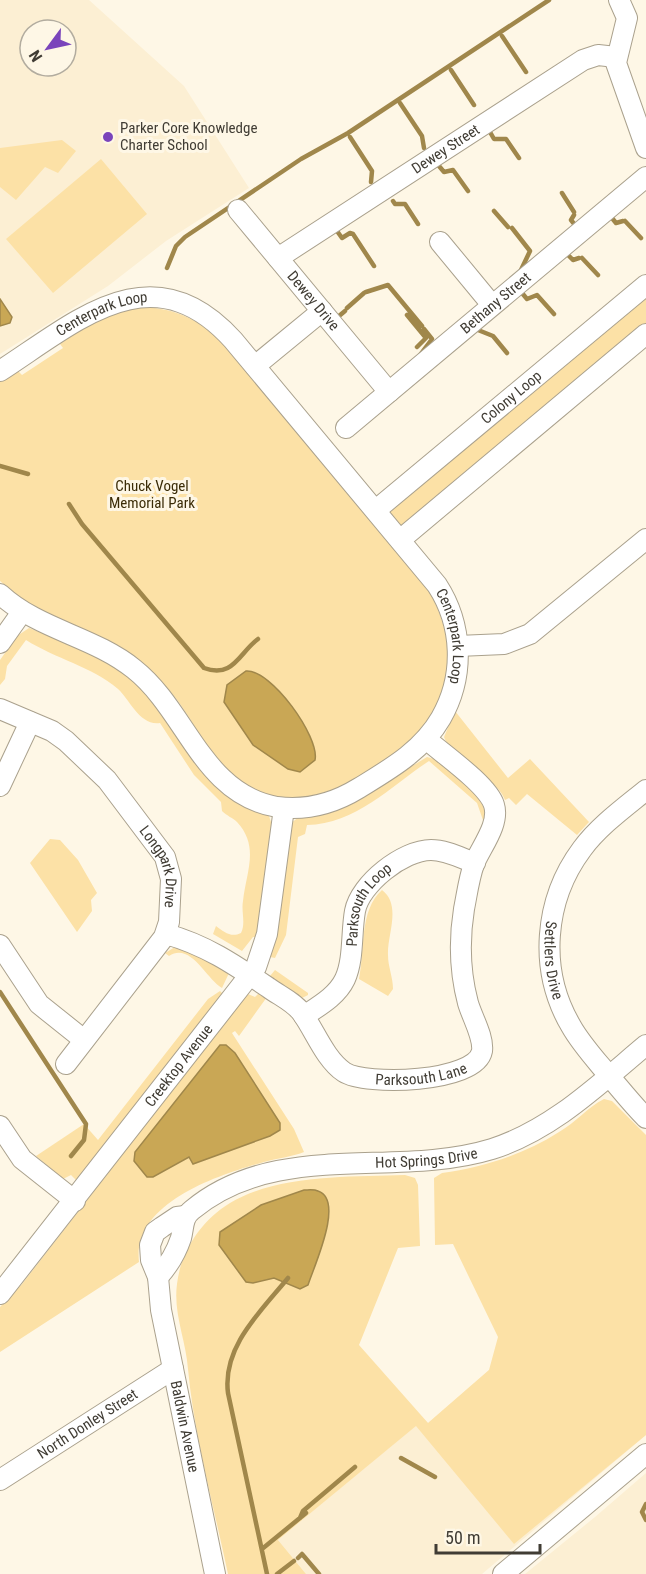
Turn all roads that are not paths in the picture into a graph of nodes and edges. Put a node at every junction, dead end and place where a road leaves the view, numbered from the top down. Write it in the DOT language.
graph roads {
  1 [pos="619,0"];
  2 [pos="616,57"];
  3 [pos="646,148"];
  4 [pos="646,177"];
  5 [pos="238,210"];
  6 [pos="440,242"];
  7 [pos="278,258"];
  8 [pos="646,285"];
  9 [pos="492,305"];
  10 [pos="322,312"];
  11 [pos="646,333"];
  12 [pos="255,366"];
  13 [pos="0,370"];
  14 [pos="389,392"];
  15 [pos="346,428"];
  16 [pos="376,510"];
  17 [pos="646,539"];
  18 [pos="400,540"];
  19 [pos="0,594"];
  20 [pos="22,612"];
  21 [pos="0,643"];
  22 [pos="458,646"];
  23 [pos="0,709"];
  24 [pos="30,722"];
  25 [pos="426,739"];
  26 [pos="0,786"];
  27 [pos="646,790"];
  28 [pos="284,808"];
  29 [pos="475,863"];
  30 [pos="166,934"];
  31 [pos="0,945"];
  32 [pos="250,975"];
  33 [pos="304,1016"];
  34 [pos="84,1040"];
  35 [pos="646,1046"];
  36 [pos="66,1064"];
  37 [pos="609,1076"];
  38 [pos="646,1118"];
  39 [pos="2,1134"];
  40 [pos="75,1201"];
  41 [pos="158,1277"];
  42 [pos="0,1294"];
  43 [pos="173,1369"];
  44 [pos="646,1454"];
  45 [pos="0,1480"];
  46 [pos="215,1574"];
  47 [pos="502,1574"];
  1 -- 2 [label="street"];
  2 -- 3 [label="street"];
  2 -- 7 [label="street, Dewey Street"];
  4 -- 9 [label="street, Bethany Street"];
  5 -- 7 [label="street, Dewey Drive"];
  6 -- 9 [label="street"];
  7 -- 10 [label="street, Dewey Drive"];
  8 -- 16 [label="street, Colony Loop"];
  9 -- 14 [label="street, Bethany Street"];
  10 -- 12 [label="street"];
  10 -- 14 [label="street, Dewey Drive"];
  11 -- 18 [label="street"];
  12 -- 13 [label="street, Centerpark Loop"];
  12 -- 16 [label="street, Centerpark Loop"];
  14 -- 15 [label="street, Bethany Street"];
  16 -- 18 [label="street, Centerpark Loop"];
  17 -- 22 [label="street"];
  18 -- 22 [label="street, Centerpark Loop"];
  19 -- 20 [label="street, Centerpark Loop"];
  20 -- 21 [label="street"];
  20 -- 28 [label="street, Centerpark Loop"];
  22 -- 25 [label="street, Centerpark Loop"];
  23 -- 24 [label="street, Longpark Drive"];
  24 -- 26 [label="street"];
  24 -- 30 [label="street, Longpark Drive"];
  25 -- 28 [label="street, Centerpark Loop"];
  25 -- 29 [label="street, Parksouth Lane"];
  27 -- 37 [label="street, Settlers Drive"];
  28 -- 32 [label="street, Creektop Avenue"];
  29 -- 33 [label="street, Parksouth Loop"];
  29 -- 33 [label="street, Parksouth Lane"];
  30 -- 32 [label="street, Parksouth Lane"];
  30 -- 34 [label="street, Longpark Drive"];
  31 -- 34 [label="street"];
  32 -- 33 [label="street, Parksouth Lane"];
  32 -- 40 [label="street, Creektop Avenue"];
  34 -- 36 [label="street, Longpark Drive"];
  35 -- 37 [label="street, Hot Springs Drive"];
  37 -- 38 [label="street, Settlers Drive"];
  37 -- 41 [label="street, Hot Springs Drive"];
  39 -- 40 [label="street"];
  40 -- 42 [label="street, Creektop Avenue"];
  41 -- 43 [label="street, Baldwin Avenue"];
  43 -- 45 [label="street, North Donley Street"];
  43 -- 46 [label="street, Baldwin Avenue"];
  44 -- 47 [label="street"];
}
